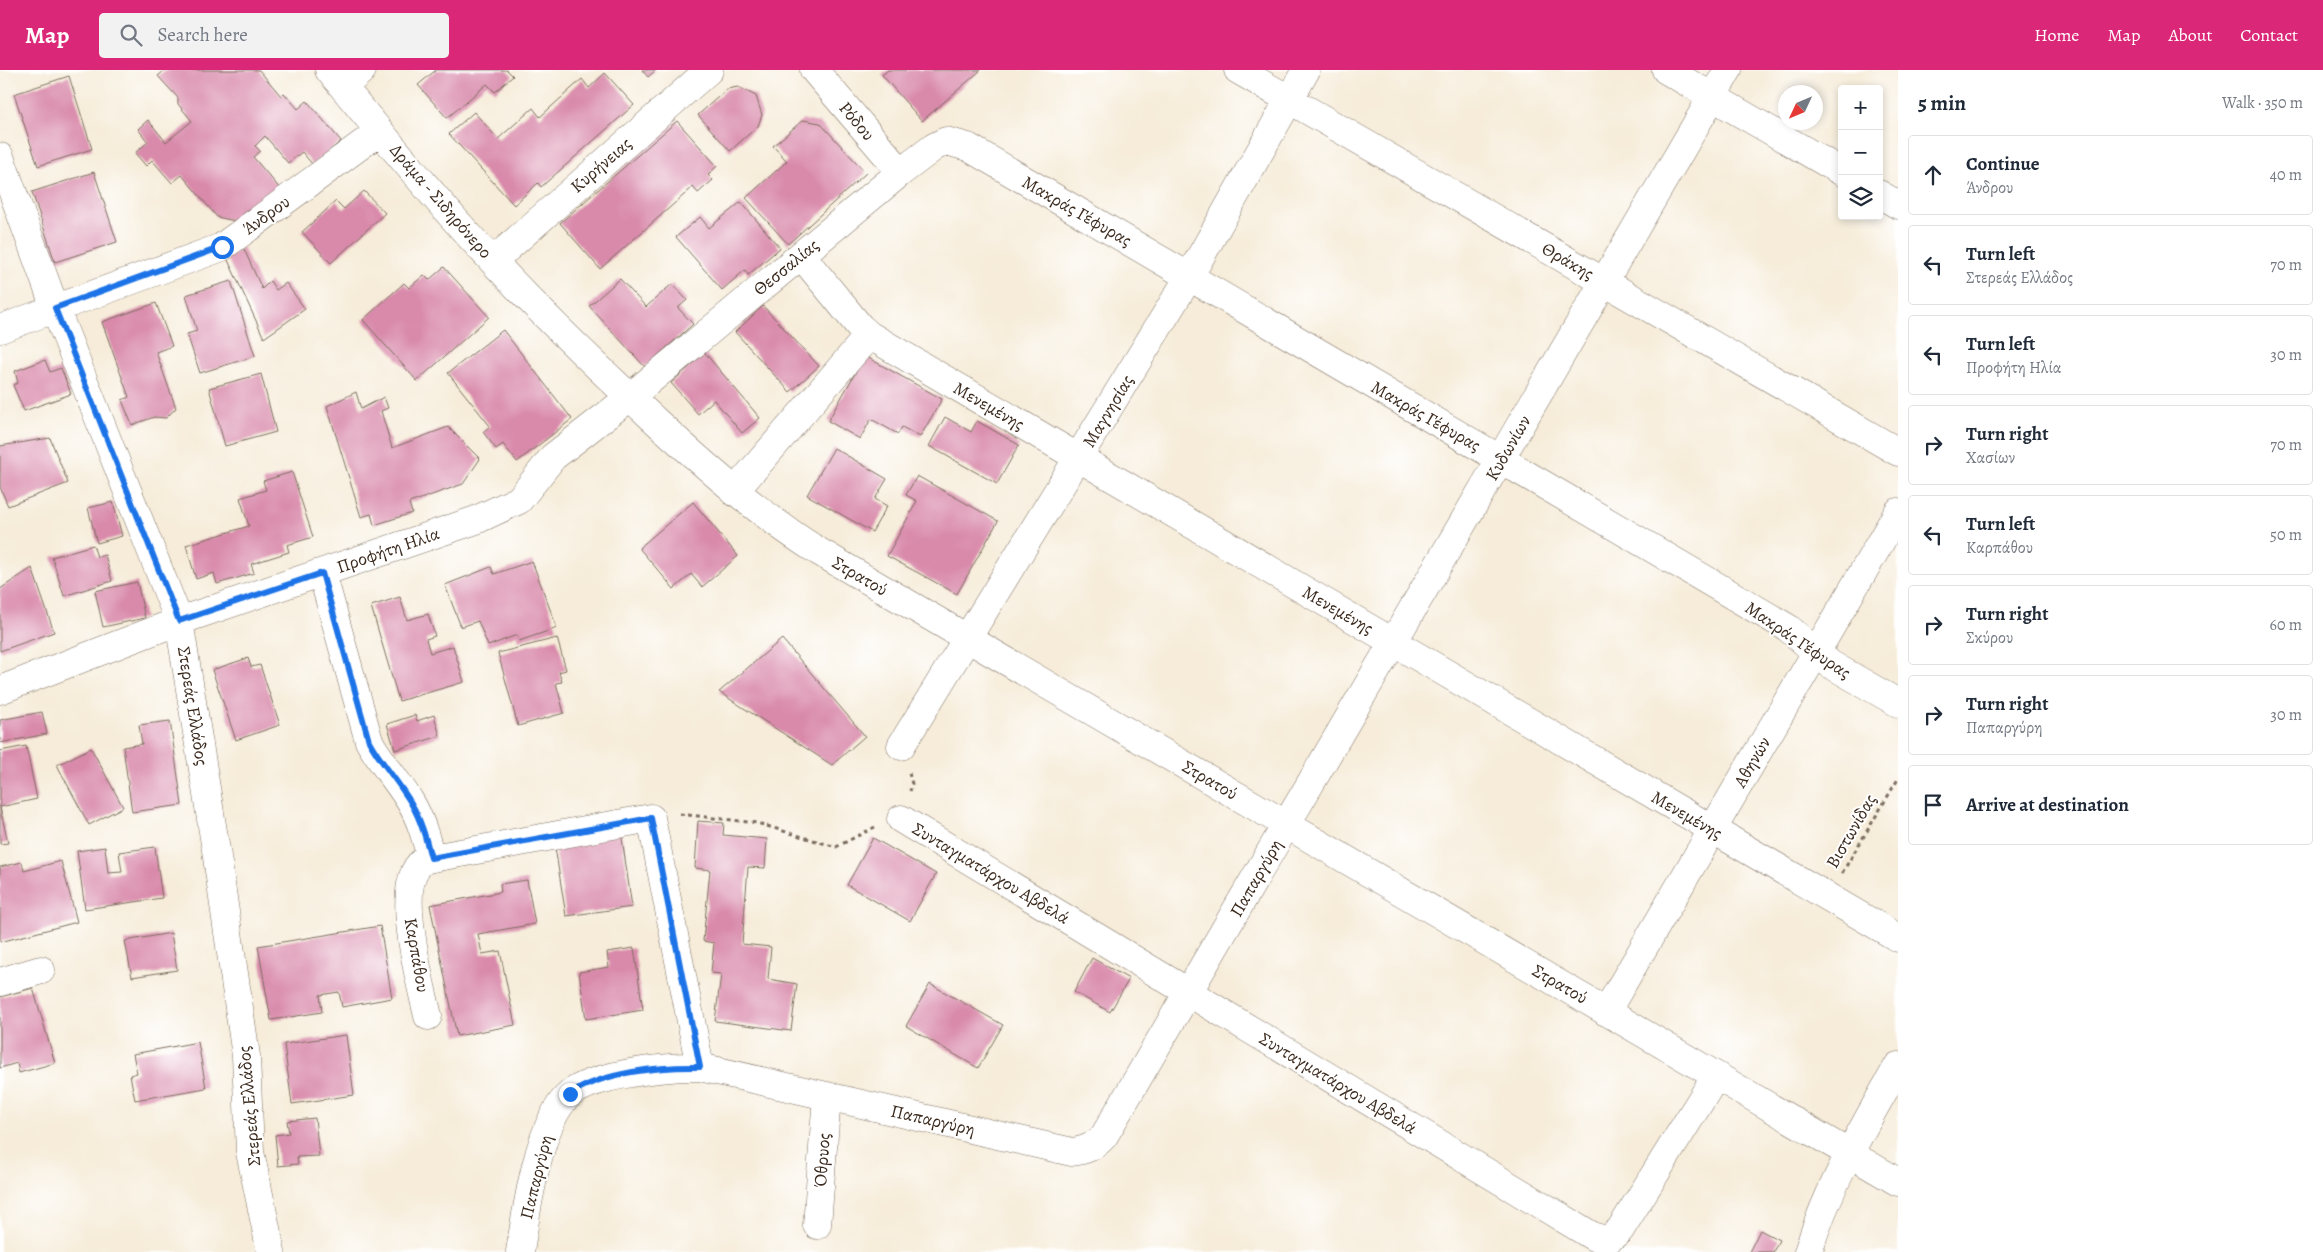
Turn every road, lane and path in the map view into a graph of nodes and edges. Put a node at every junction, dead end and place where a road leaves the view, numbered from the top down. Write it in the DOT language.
graph roads {
  1 [pos="709,70"];
  2 [pos="814,70"];
  3 [pos="1238,70"];
  4 [pos="1306,70"];
  5 [pos="1666,70"];
  6 [pos="1728,70"];
  7 [pos="345,76"];
  8 [pos="1712,97"];
  9 [pos="1289,100"];
  10 [pos="380,131"];
  11 [pos="946,141"];
  12 [pos="0,158"];
  13 [pos="1838,170"];
  14 [pos="901,172"];
  15 [pos="1883,196"];
  16 [pos="1898,205"];
  17 [pos="801,255"];
  18 [pos="493,261"];
  19 [pos="1189,277"];
  20 [pos="1604,282"];
  21 [pos="55,308"];
  22 [pos="558,328"];
  23 [pos="0,329"];
  24 [pos="869,335"];
  25 [pos="630,397"];
  26 [pos="1898,452"];
  27 [pos="1079,458"];
  28 [pos="1501,460"];
  29 [pos="734,492"];
  30 [pos="1898,512"];
  31 [pos="322,573"];
  32 [pos="179,621"];
  33 [pos="968,639"];
  34 [pos="1394,642"];
  35 [pos="1816,652"];
  36 [pos="0,690"];
  37 [pos="1898,703"];
  38 [pos="901,746"];
  39 [pos="1898,779"];
  40 [pos="651,818"];
  41 [pos="901,818"];
  42 [pos="1287,825"];
  43 [pos="1712,830"];
  44 [pos="431,858"];
  45 [pos="1828,898"];
  46 [pos="1898,938"];
  47 [pos="41,970"];
  48 [pos="0,982"];
  49 [pos="1189,993"];
  50 [pos="1606,1012"];
  51 [pos="428,1016"];
  52 [pos="1898,1066"];
  53 [pos="700,1067"];
  54 [pos="1716,1076"];
  55 [pos="827,1096"];
  56 [pos="1849,1154"];
  57 [pos="1898,1182"];
  58 [pos="817,1225"];
  59 [pos="271,1252"];
  60 [pos="520,1252"];
  61 [pos="1808,1252"];
  1 -- 18 [label="street, Κυρήνειας"];
  2 -- 14 [label="street, Ρόδου"];
  3 -- 9 [label="street, Θράκης"];
  4 -- 9 [label="street, Μαγνησίας"];
  5 -- 8 [label="street"];
  6 -- 8 [label="street, Κυδωνίων"];
  7 -- 10 [label="street, Δράμα - Σιδηρόνερο"];
  8 -- 13 [label="street"];
  8 -- 20 [label="street, Κυδωνίων"];
  9 -- 19 [label="street, Μαγνησίας"];
  9 -- 20 [label="street, Θράκης"];
  10 -- 18 [label="street, Δράμα - Σιδηρόνερο"];
  10 -- 21 [label="street, Άνδρου"];
  11 -- 14 [label="street, Θεσσαλίας"];
  11 -- 19 [label="street, Μακράς Γέφυρας"];
  12 -- 21 [label="street, Στερεάς Ελλάδος"];
  14 -- 17 [label="street, Θεσσαλίας"];
  15 -- 16 [label="street"];
  17 -- 24 [label="street, Μενεμένης"];
  17 -- 25 [label="street, Θεσσαλίας"];
  18 -- 22 [label="street, Δράμα - Σιδηρόνερο"];
  19 -- 27 [label="street, Μαγνησίας"];
  19 -- 28 [label="street, Μακράς Γέφυρας"];
  20 -- 26 [label="street, Θράκης"];
  20 -- 28 [label="street, Κυδωνίων"];
  21 -- 23 [label="street, Άνδρου"];
  21 -- 32 [label="street, Στερεάς Ελλάδος"];
  22 -- 25 [label="street, Στρατού"];
  24 -- 27 [label="street, Μενεμένης"];
  24 -- 29 [label="street"];
  25 -- 29 [label="street, Στρατού"];
  25 -- 31 [label="street, Προφήτη Ηλία"];
  27 -- 33 [label="street, Μαγνησίας"];
  27 -- 34 [label="street, Μενεμένης"];
  28 -- 34 [label="street, Κυδωνίων"];
  28 -- 35 [label="street, Μακράς Γέφυρας"];
  29 -- 33 [label="street, Στρατού"];
  30 -- 35 [label="street, Αθηνών"];
  31 -- 32 [label="street, Προφήτη Ηλία"];
  31 -- 44 [label="street"];
  32 -- 36 [label="street, Προφήτη Ηλία"];
  32 -- 59 [label="street, Στερεάς Ελλάδος"];
  33 -- 38 [label="street, Μαγνησίας"];
  33 -- 42 [label="street, Στρατού"];
  34 -- 42 [label="street, Κυδωνίων"];
  34 -- 43 [label="street, Μενεμένης"];
  35 -- 37 [label="street, Μακράς Γέφυρας"];
  35 -- 43 [label="street, Αθηνών"];
  38 -- 41 [label="path"];
  39 -- 45 [label="path, Βιστωνίδας"];
  40 -- 41 [label="path"];
  40 -- 44 [label="street"];
  40 -- 53 [label="street"];
  41 -- 49 [label="street, Συνταγματάρχου Αβδελά"];
  42 -- 49 [label="street, Παπαργύρη"];
  42 -- 50 [label="street, Στρατού"];
  43 -- 45 [label="street, Μενεμένης"];
  43 -- 50 [label="street, Αθηνών"];
  44 -- 51 [label="street, Καρπάθου"];
  45 -- 46 [label="street, Μενεμένης"];
  47 -- 48 [label="street"];
  49 -- 54 [label="street, Συνταγματάρχου Αβδελά"];
  49 -- 55 [label="street, Παπαργύρη"];
  50 -- 54 [label="street, Στρατού"];
  52 -- 56 [label="street"];
  53 -- 55 [label="street, Παπαργύρη"];
  53 -- 60 [label="street, Παπαργύρη"];
  54 -- 56 [label="street, Στρατού"];
  55 -- 58 [label="street, Όθρυος"];
  56 -- 57 [label="street, Στρατού"];
  56 -- 61 [label="street"];
}
